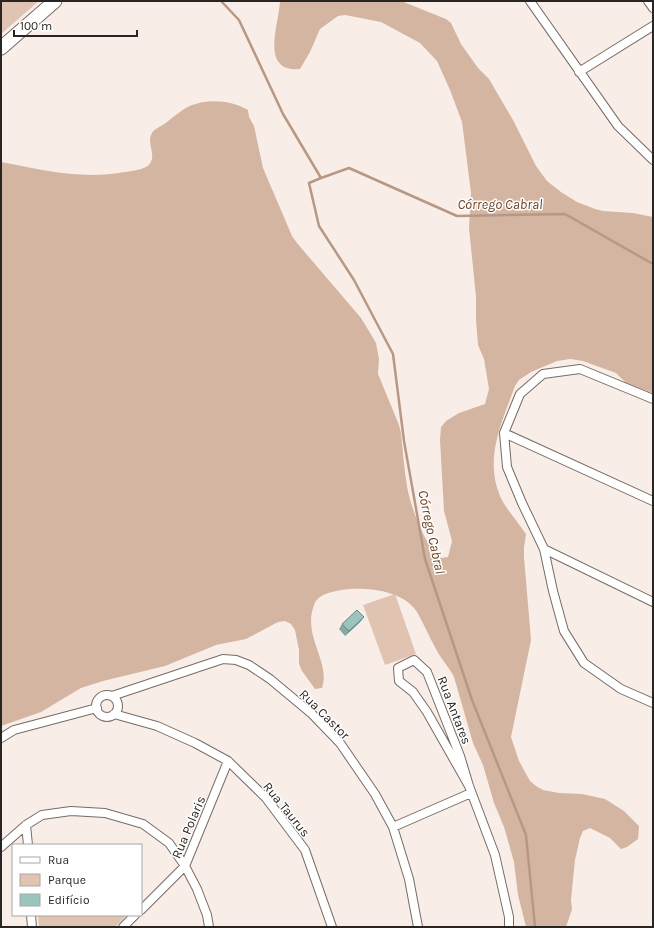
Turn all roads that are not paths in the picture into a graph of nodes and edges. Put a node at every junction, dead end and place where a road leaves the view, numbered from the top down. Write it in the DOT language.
graph roads {
  1 [pos="55,1"];
  2 [pos="530,1"];
  3 [pos="648,1"];
  4 [pos="653,8"];
  5 [pos="653,26"];
  6 [pos="1,48"];
  7 [pos="579,72"];
  8 [pos="653,160"];
  9 [pos="653,399"];
  10 [pos="504,433"];
  11 [pos="653,501"];
  12 [pos="544,549"];
  13 [pos="653,602"];
  14 [pos="112,696"];
  15 [pos="653,703"];
  16 [pos="97,708"];
  17 [pos="114,714"];
  18 [pos="1,738"];
  19 [pos="228,761"];
  20 [pos="470,789"];
  21 [pos="26,825"];
  22 [pos="393,827"];
  23 [pos="28,844"];
  24 [pos="1,847"];
  25 [pos="185,866"];
  26 [pos="142,909"];
  27 [pos="31,916"];
  28 [pos="134,916"];
  29 [pos="32,927"];
  30 [pos="123,927"];
  31 [pos="209,927"];
  32 [pos="332,927"];
  33 [pos="418,927"];
  34 [pos="510,927"];
  1 -- 6 [label="main road"];
  2 -- 7 [label="street"];
  3 -- 4 [label="street"];
  5 -- 7 [label="street"];
  7 -- 8 [label="street"];
  9 -- 10 [label="street"];
  10 -- 11 [label="street"];
  10 -- 12 [label="street"];
  12 -- 13 [label="street"];
  12 -- 15 [label="street"];
  14 -- 16 [label="street"];
  14 -- 17 [label="street"];
  14 -- 22 [label="street, Rua Castor"];
  16 -- 17 [label="street"];
  16 -- 18 [label="street"];
  17 -- 19 [label="street, Rua Taurus"];
  19 -- 25 [label="street, Rua Polaris"];
  19 -- 32 [label="street, Rua Taurus"];
  20 -- 20 [label="street, Rua Antares"];
  20 -- 22 [label="street"];
  20 -- 34 [label="street, Rua Antares"];
  21 -- 23 [label="street"];
  21 -- 24 [label="street"];
  21 -- 25 [label="street"];
  22 -- 33 [label="street, Rua Castor"];
  25 -- 26 [label="street, Rua Polaris"];
  25 -- 31 [label="street"];
  27 -- 29 [label="street"];
  28 -- 30 [label="street"];
}
